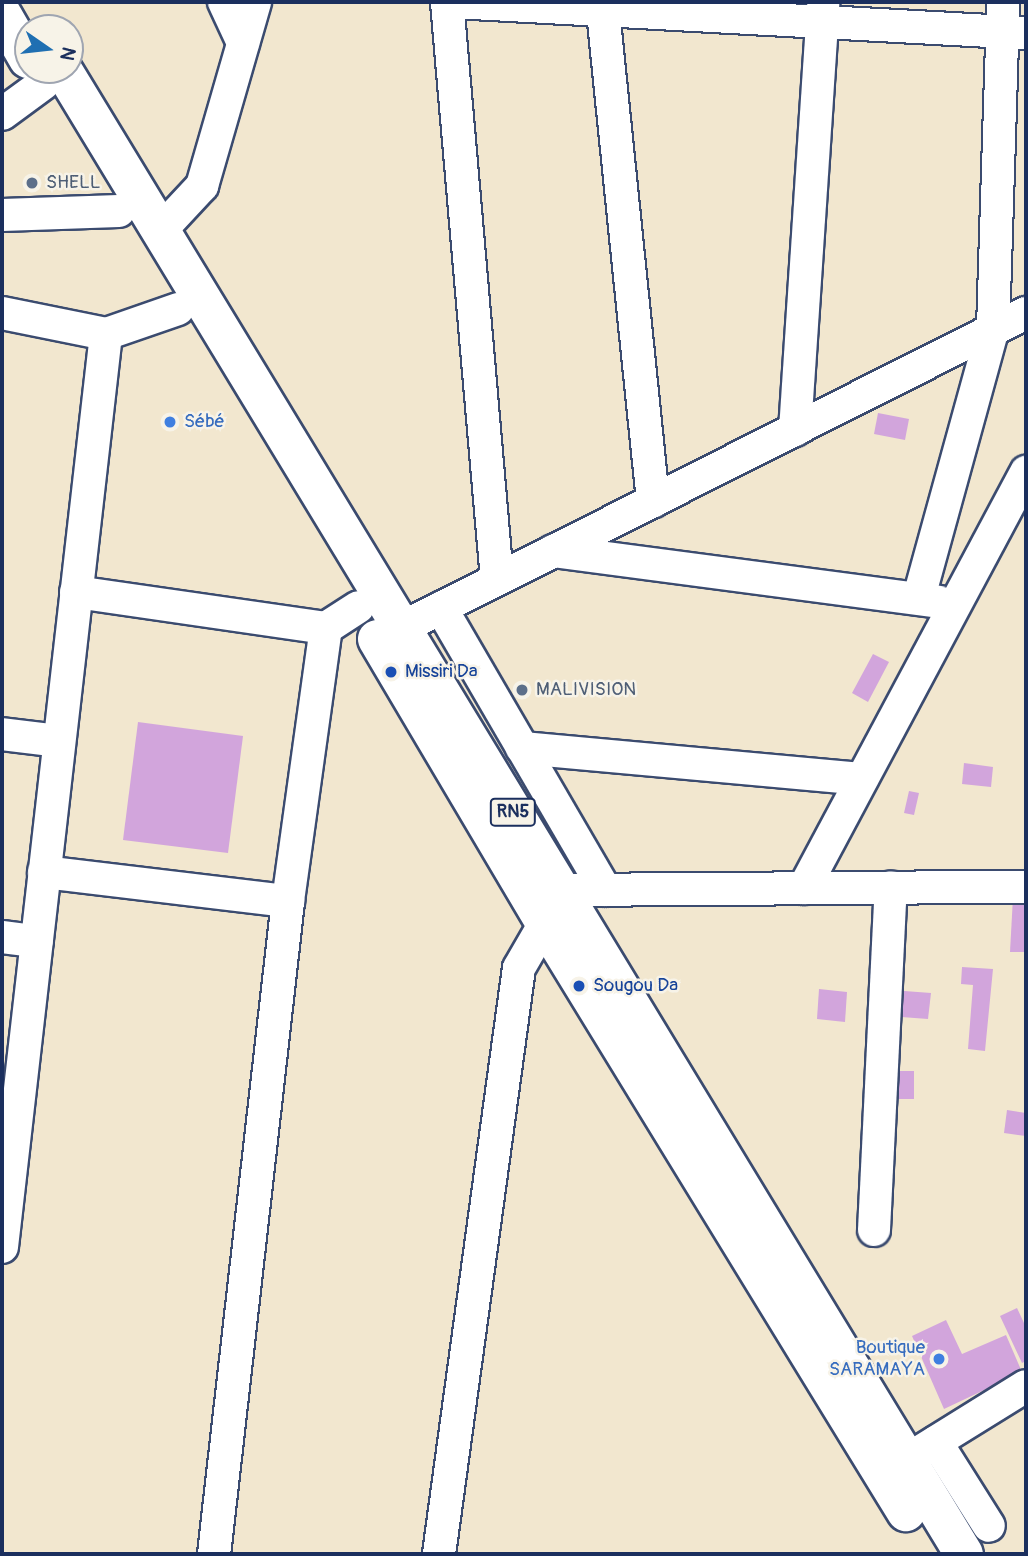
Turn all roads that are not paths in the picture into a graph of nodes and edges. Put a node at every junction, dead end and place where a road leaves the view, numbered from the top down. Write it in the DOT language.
graph roads {
  1 [pos="224,2"];
  2 [pos="255,2"];
  3 [pos="447,2"];
  4 [pos="454,2"];
  5 [pos="601,6"];
  6 [pos="822,12"];
  7 [pos="2,14"];
  8 [pos="1010,22"];
  9 [pos="14,32"];
  10 [pos="243,43"];
  11 [pos="19,84"];
  12 [pos="47,84"];
  13 [pos="51,84"];
  14 [pos="2,114"];
  15 [pos="118,211"];
  16 [pos="2,215"];
  17 [pos="160,231"];
  18 [pos="178,309"];
  19 [pos="2,313"];
  20 [pos="1026,313"];
  21 [pos="993,329"];
  22 [pos="106,334"];
  23 [pos="794,430"];
  24 [pos="1026,472"];
  25 [pos="653,501"];
  26 [pos="553,551"];
  27 [pos="497,579"];
  28 [pos="76,592"];
  29 [pos="919,597"];
  30 [pos="954,605"];
  31 [pos="358,607"];
  32 [pos="440,608"];
  33 [pos="326,628"];
  34 [pos="401,628"];
  35 [pos="2,734"];
  36 [pos="59,741"];
  37 [pos="523,748"];
  38 [pos="862,779"];
  39 [pos="44,872"];
  40 [pos="891,887"];
  41 [pos="1026,887"];
  42 [pos="804,888"];
  43 [pos="605,890"];
  44 [pos="288,901"];
  45 [pos="552,906"];
  46 [pos="2,937"];
  47 [pos="37,941"];
  48 [pos="874,1230"];
  49 [pos="2,1247"];
  50 [pos="1026,1386"];
  51 [pos="920,1451"];
  52 [pos="989,1526"];
  53 [pos="214,1554"];
  54 [pos="439,1554"];
  55 [pos="934,1554"];
  56 [pos="964,1554"];
  1 -- 10 [label="street"];
  2 -- 10 [label="street"];
  3 -- 27 [label="street"];
  4 -- 5 [label="street"];
  5 -- 6 [label="street"];
  5 -- 25 [label="street"];
  6 -- 8 [label="street"];
  6 -- 23 [label="street"];
  7 -- 9 [label="highway, RN5"];
  8 -- 21 [label="street"];
  10 -- 17 [label="street"];
  11 -- 14 [label="street"];
  12 -- 15 [label="highway, RN5"];
  13 -- 17 [label="highway, RN5"];
  15 -- 16 [label="street"];
  15 -- 18 [label="highway, RN5"];
  17 -- 34 [label="highway, RN5"];
  18 -- 22 [label="street"];
  18 -- 31 [label="highway, RN5"];
  19 -- 22 [label="street"];
  20 -- 21 [label="street"];
  21 -- 23 [label="street"];
  21 -- 29 [label="street"];
  22 -- 28 [label="street"];
  23 -- 25 [label="street"];
  24 -- 30 [label="street"];
  25 -- 26 [label="street"];
  26 -- 27 [label="street"];
  26 -- 29 [label="street"];
  27 -- 32 [label="street"];
  28 -- 33 [label="street"];
  28 -- 36 [label="street"];
  29 -- 30 [label="street"];
  30 -- 38 [label="street"];
  31 -- 33 [label="street"];
  31 -- 45 [label="highway, RN5"];
  32 -- 34 [label="street"];
  32 -- 37 [label="street"];
  33 -- 44 [label="street"];
  34 -- 45 [label="highway, RN5"];
  35 -- 36 [label="street"];
  36 -- 39 [label="street"];
  37 -- 38 [label="street"];
  37 -- 43 [label="street"];
  38 -- 42 [label="street"];
  39 -- 44 [label="street"];
  39 -- 47 [label="street"];
  40 -- 41 [label="street"];
  40 -- 42 [label="street"];
  40 -- 48 [label="street"];
  42 -- 43 [label="street"];
  43 -- 45 [label="street"];
  44 -- 53 [label="street"];
  45 -- 51 [label="highway, RN5"];
  45 -- 54 [label="street"];
  45 -- 55 [label="highway, RN5"];
  46 -- 47 [label="street"];
  47 -- 49 [label="street"];
  50 -- 51 [label="street"];
  51 -- 52 [label="street"];
  51 -- 56 [label="highway, RN5"];
}
